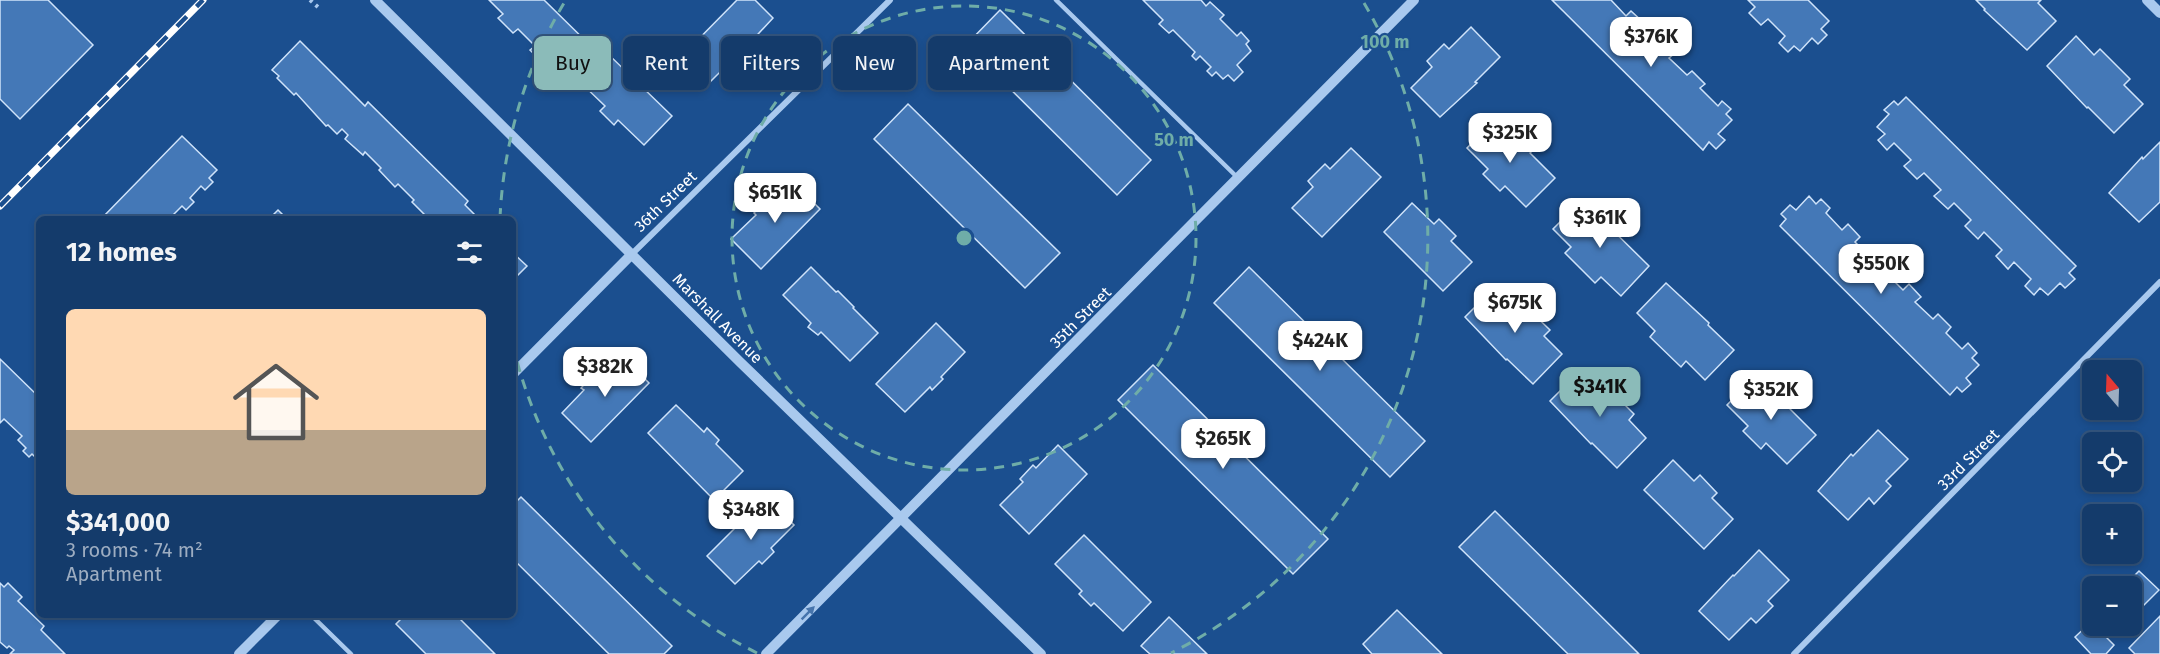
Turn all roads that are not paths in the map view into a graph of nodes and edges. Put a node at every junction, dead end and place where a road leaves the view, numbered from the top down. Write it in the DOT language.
graph roads {
  1 [pos="375,0"];
  2 [pos="890,0"];
  3 [pos="1056,0"];
  4 [pos="1414,0"];
  5 [pos="2147,0"];
  6 [pos="2160,13"];
  7 [pos="1238,178"];
  8 [pos="632,254"];
  9 [pos="2160,282"];
  10 [pos="516,371"];
  11 [pos="902,518"];
  12 [pos="275,618"];
  13 [pos="314,618"];
  14 [pos="239,654"];
  15 [pos="351,654"];
  16 [pos="766,654"];
  17 [pos="1041,654"];
  18 [pos="1794,654"];
  1 -- 8 [label="street, Marshall Avenue"];
  2 -- 8 [label="street, 36th Street"];
  3 -- 7 [label="lane"];
  4 -- 7 [label="street, 35th Street"];
  5 -- 6 [label="street"];
  7 -- 11 [label="street, 35th Street"];
  8 -- 10 [label="street, 36th Street"];
  8 -- 11 [label="street, Marshall Avenue"];
  9 -- 18 [label="street, 33rd Street"];
  16 -- 11 [label="street, 35th Street, one-way"];
  11 -- 17 [label="street, Marshall Avenue"];
  12 -- 14 [label="street"];
  13 -- 15 [label="lane"];
}
